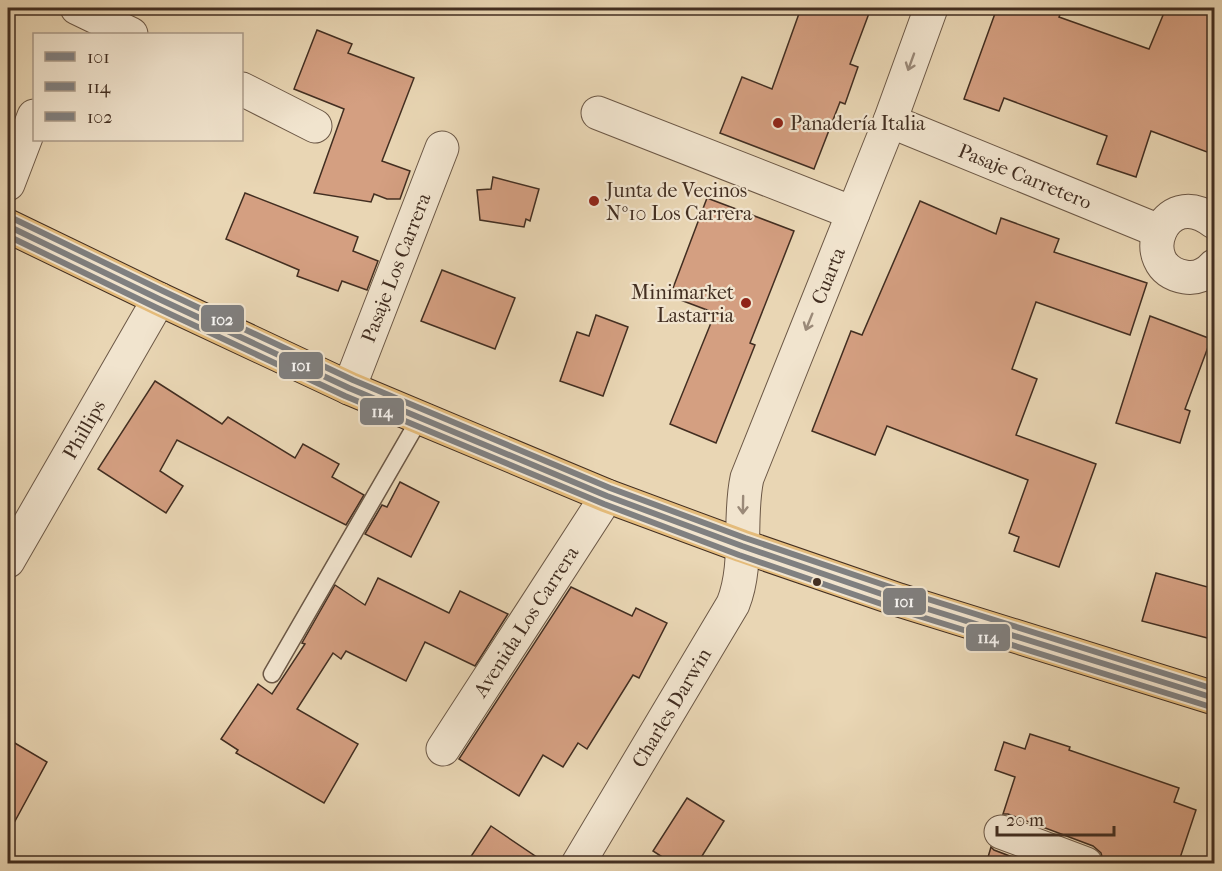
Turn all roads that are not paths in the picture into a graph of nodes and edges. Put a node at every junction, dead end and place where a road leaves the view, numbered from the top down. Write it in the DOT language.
graph roads {
  1 [pos="77,8"];
  2 [pos="931,8"];
  3 [pos="67,33"];
  4 [pos="129,33"];
  5 [pos="243,90"];
  6 [pos="598,113"];
  7 [pos="33,119"];
  8 [pos="890,121"];
  9 [pos="315,126"];
  10 [pos="442,148"];
  11 [pos="8,184"];
  12 [pos="853,213"];
  13 [pos="1215,222"];
  14 [pos="8,226"];
  15 [pos="1159,231"];
  16 [pos="1215,266"];
  17 [pos="159,299"];
  18 [pos="349,388"];
  19 [pos="420,418"];
  20 [pos="607,496"];
  21 [pos="742,546"];
  22 [pos="8,561"];
  23 [pos="272,674"];
  24 [pos="1215,698"];
  25 [pos="443,749"];
  26 [pos="1001,832"];
  27 [pos="578,864"];
  28 [pos="1086,864"];
  1 -- 3 [label="street"];
  1 -- 4 [label="street"];
  2 -- 8 [label="street, Cuarta, one-way"];
  5 -- 9 [label="street"];
  6 -- 12 [label="street"];
  7 -- 11 [label="street"];
  8 -- 12 [label="street, Cuarta"];
  8 -- 15 [label="street, Pasaje Carretero"];
  10 -- 18 [label="street, Pasaje Los Carrera"];
  12 -- 21 [label="street, Cuarta, one-way"];
  13 -- 15 [label="street"];
  14 -- 17 [label="main road"];
  15 -- 16 [label="street"];
  17 -- 18 [label="main road"];
  17 -- 22 [label="street, Phillips"];
  18 -- 19 [label="main road"];
  19 -- 20 [label="main road"];
  19 -- 23 [label="lane"];
  20 -- 21 [label="main road"];
  20 -- 25 [label="street, Avenida Los Carrera"];
  21 -- 24 [label="main road"];
  21 -- 27 [label="street, Charles Darwin"];
  26 -- 28 [label="street"];
}
